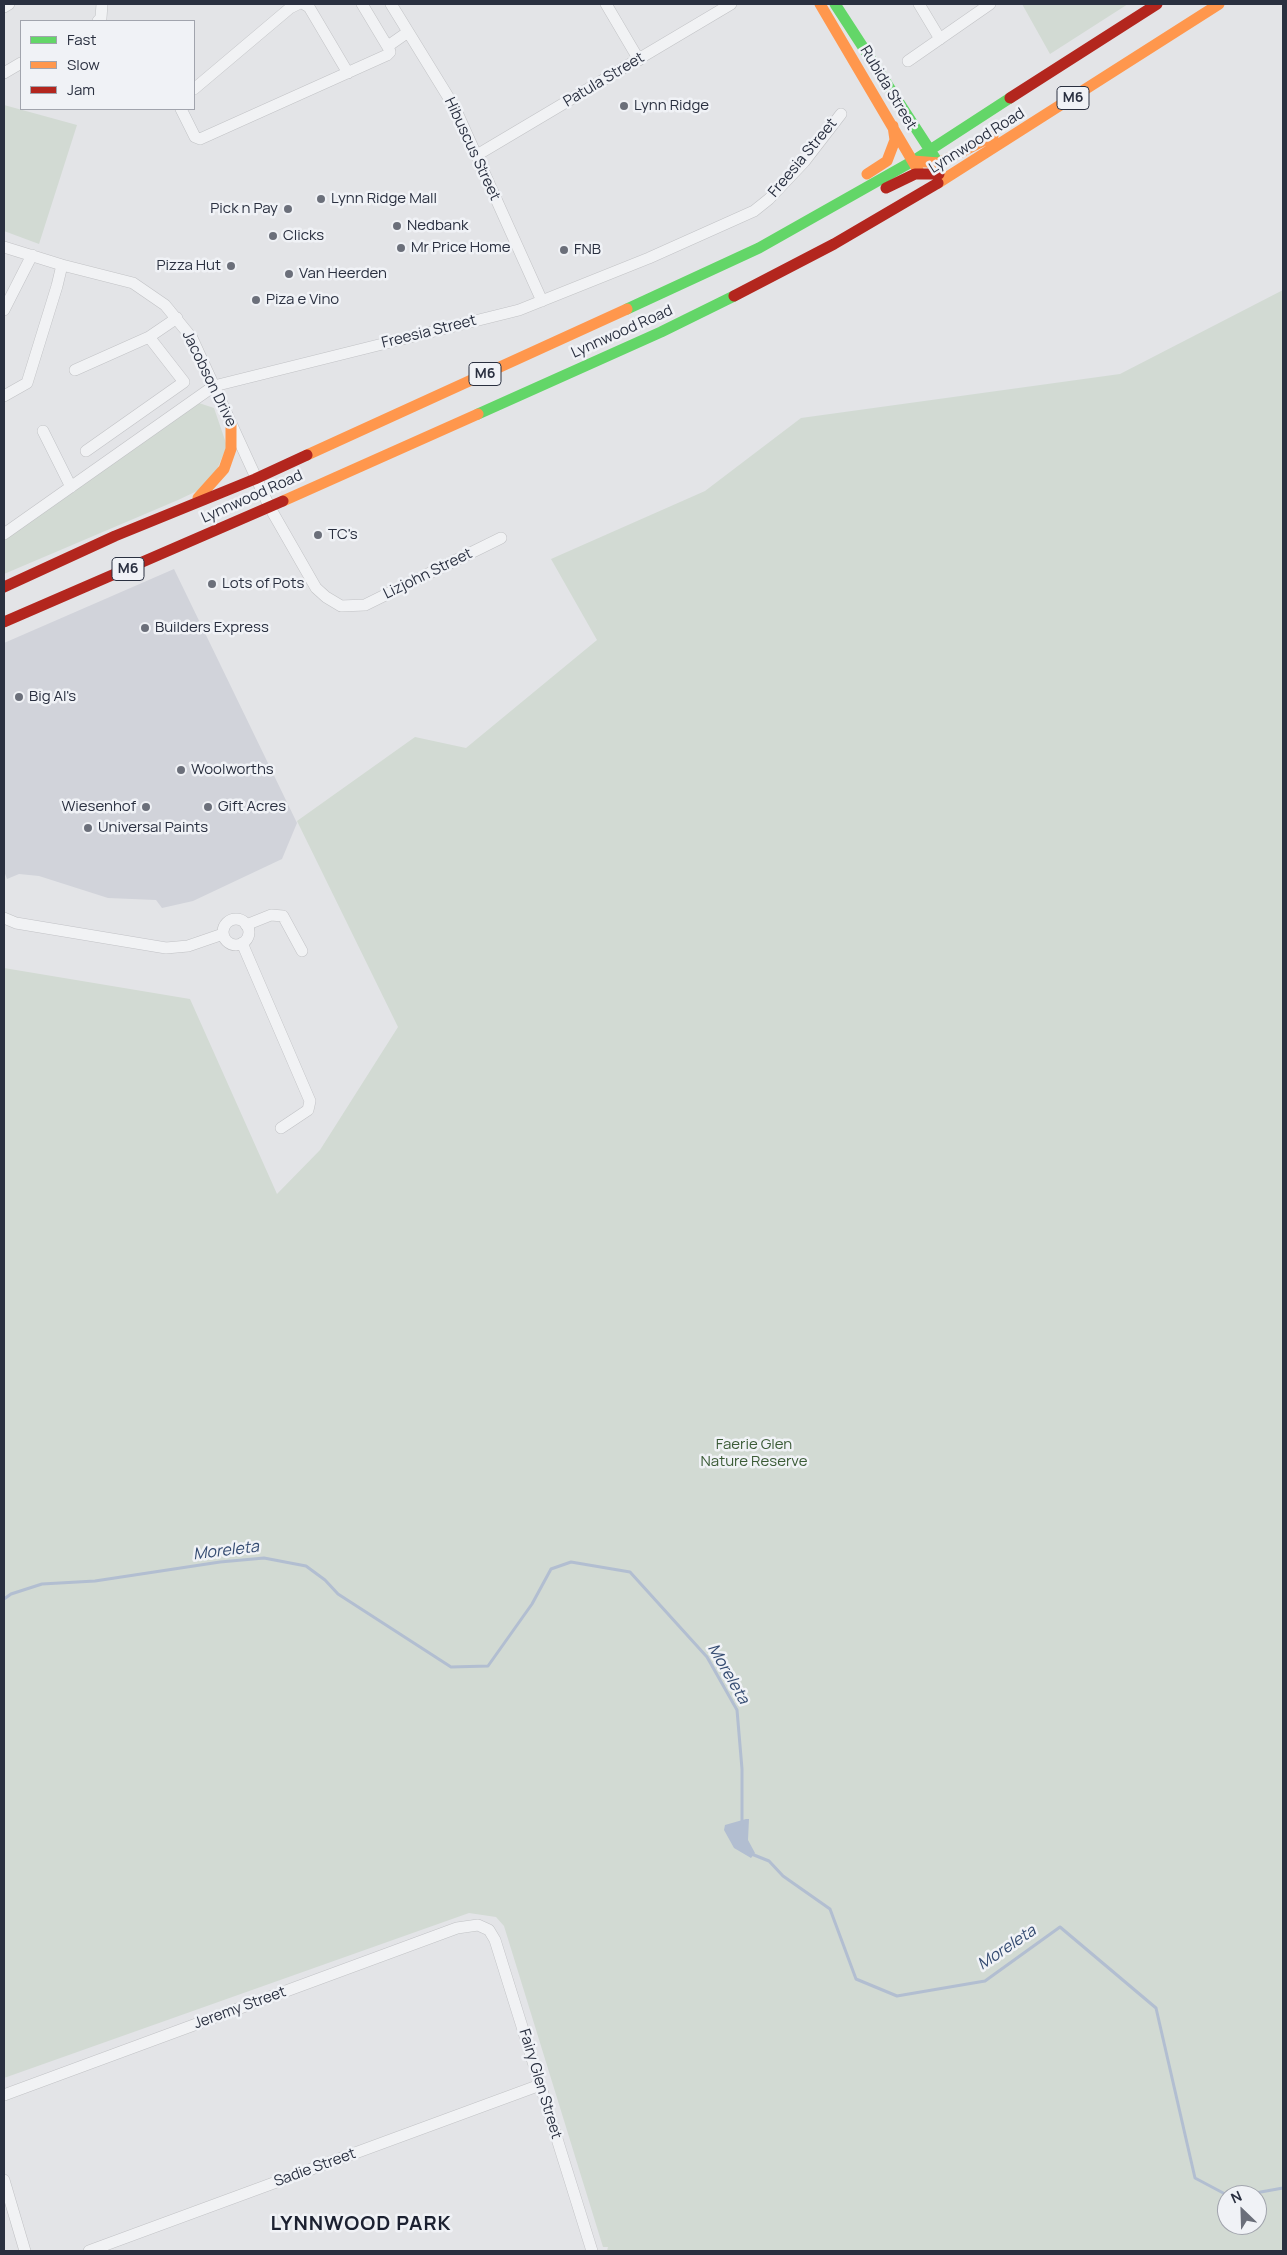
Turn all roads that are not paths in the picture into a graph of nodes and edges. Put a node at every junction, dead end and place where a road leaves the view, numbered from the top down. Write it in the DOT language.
graph roads {
  1 [pos="9,4"];
  2 [pos="102,4"];
  3 [pos="298,4"];
  4 [pos="304,4"];
  5 [pos="362,4"];
  6 [pos="391,4"];
  7 [pos="606,4"];
  8 [pos="731,4"];
  9 [pos="820,4"];
  10 [pos="835,4"];
  11 [pos="919,4"];
  12 [pos="990,4"];
  13 [pos="1157,4"];
  14 [pos="1218,4"];
  15 [pos="4,7"];
  16 [pos="99,20"];
  17 [pos="408,32"];
  18 [pos="940,39"];
  19 [pos="388,46"];
  20 [pos="1150,50"];
  21 [pos="639,60"];
  22 [pos="908,61"];
  23 [pos="20,64"];
  24 [pos="4,73"];
  25 [pos="348,73"];
  26 [pos="195,88"];
  27 [pos="182,110"];
  28 [pos="841,114"];
  29 [pos="893,126"];
  30 [pos="929,150"];
  31 [pos="477,155"];
  32 [pos="913,161"];
  33 [pos="939,163"];
  34 [pos="920,173"];
  35 [pos="949,177"];
  36 [pos="927,190"];
  37 [pos="4,247"];
  38 [pos="759,248"];
  39 [pos="32,255"];
  40 [pos="62,265"];
  41 [pos="691,281"];
  42 [pos="542,301"];
  43 [pos="4,310"];
  44 [pos="177,318"];
  45 [pos="150,337"];
  46 [pos="75,370"];
  47 [pos="214,386"];
  48 [pos="4,396"];
  49 [pos="231,425"];
  50 [pos="43,431"];
  51 [pos="86,451"];
  52 [pos="255,479"];
  53 [pos="71,487"];
  54 [pos="188,506"];
  55 [pos="269,506"];
  56 [pos="4,534"];
  57 [pos="501,538"];
  58 [pos="4,587"];
  59 [pos="33,609"];
  60 [pos="4,622"];
  61 [pos="4,630"];
  62 [pos="4,918"];
  63 [pos="246,925"];
  64 [pos="223,934"];
  65 [pos="242,943"];
  66 [pos="302,951"];
  67 [pos="281,1128"];
  68 [pos="478,1925"];
  69 [pos="540,2086"];
  70 [pos="4,2095"];
  71 [pos="4,2180"];
  72 [pos="25,2251"];
  73 [pos="89,2251"];
  74 [pos="592,2251"];
  1 -- 15 [label="street"];
  2 -- 16 [label="street"];
  3 -- 26 [label="street"];
  4 -- 25 [label="street"];
  5 -- 19 [label="street"];
  6 -- 17 [label="street, Hibuscus Street"];
  7 -- 21 [label="street"];
  8 -- 21 [label="street, Patula Street"];
  9 -- 29 [label="main road, Rubida Street"];
  10 -- 30 [label="main road, Rubida Street"];
  11 -- 18 [label="street"];
  12 -- 18 [label="street"];
  13 -- 30 [label="main road, Lynnwood Road / M6"];
  14 -- 20 [label="main road, Lynnwood Road / M6"];
  17 -- 19 [label="street"];
  17 -- 31 [label="street, Hibuscus Street"];
  18 -- 22 [label="street"];
  19 -- 25 [label="street"];
  20 -- 33 [label="main road"];
  20 -- 35 [label="main road, Lynnwood Road / M6"];
  21 -- 31 [label="street, Patula Street"];
  23 -- 24 [label="street"];
  25 -- 27 [label="street"];
  28 -- 42 [label="street, Freesia Street"];
  29 -- 32 [label="main road, Rubida Street"];
  29 -- 41 [label="main road"];
  30 -- 32 [label="main road, Lynnwood Road / M6"];
  30 -- 33 [label="main road, Rubida Street"];
  31 -- 42 [label="street, Hibuscus Street"];
  32 -- 33 [label="main road"];
  32 -- 34 [label="main road, Rubida Street"];
  32 -- 38 [label="main road, Lynnwood Road / M6"];
  33 -- 35 [label="main road, Rubida Street"];
  34 -- 35 [label="main road"];
  34 -- 36 [label="main road, Rubida Street"];
  34 -- 38 [label="main road"];
  35 -- 36 [label="main road, Lynnwood Road / M6"];
  36 -- 55 [label="main road, Lynnwood Road / M6"];
  37 -- 39 [label="street, Jacobson Drive"];
  38 -- 41 [label="main road, Lynnwood Road / M6"];
  39 -- 40 [label="street, Jacobson Drive"];
  39 -- 43 [label="street"];
  40 -- 44 [label="street, Jacobson Drive"];
  40 -- 48 [label="street"];
  41 -- 52 [label="main road, Lynnwood Road / M6"];
  42 -- 47 [label="street, Freesia Street"];
  44 -- 45 [label="street"];
  44 -- 47 [label="street, Jacobson Drive"];
  45 -- 46 [label="street"];
  45 -- 51 [label="street"];
  47 -- 49 [label="street, Jacobson Drive"];
  47 -- 53 [label="street, Freesia Street"];
  49 -- 52 [label="street, Jacobson Drive"];
  49 -- 54 [label="main road"];
  50 -- 53 [label="street"];
  52 -- 54 [label="main road, Lynnwood Road / M6"];
  52 -- 55 [label="street, Jacobson Drive"];
  53 -- 56 [label="street, Freesia Street"];
  54 -- 58 [label="main road, Lynnwood Road / M6"];
  55 -- 57 [label="street, Lizjohn Street"];
  55 -- 59 [label="main road, Lynnwood Road / M6"];
  59 -- 60 [label="main road, Lynnwood Road / M6"];
  59 -- 61 [label="main road"];
  62 -- 64 [label="street"];
  63 -- 64 [label="street"];
  63 -- 65 [label="street"];
  63 -- 66 [label="street"];
  64 -- 65 [label="street"];
  65 -- 67 [label="street"];
  68 -- 69 [label="street, Fairy Glen Street"];
  68 -- 70 [label="street, Jeremy Street"];
  69 -- 73 [label="street, Sadie Street"];
  69 -- 74 [label="street, Fairy Glen Street"];
  71 -- 72 [label="street"];
}
